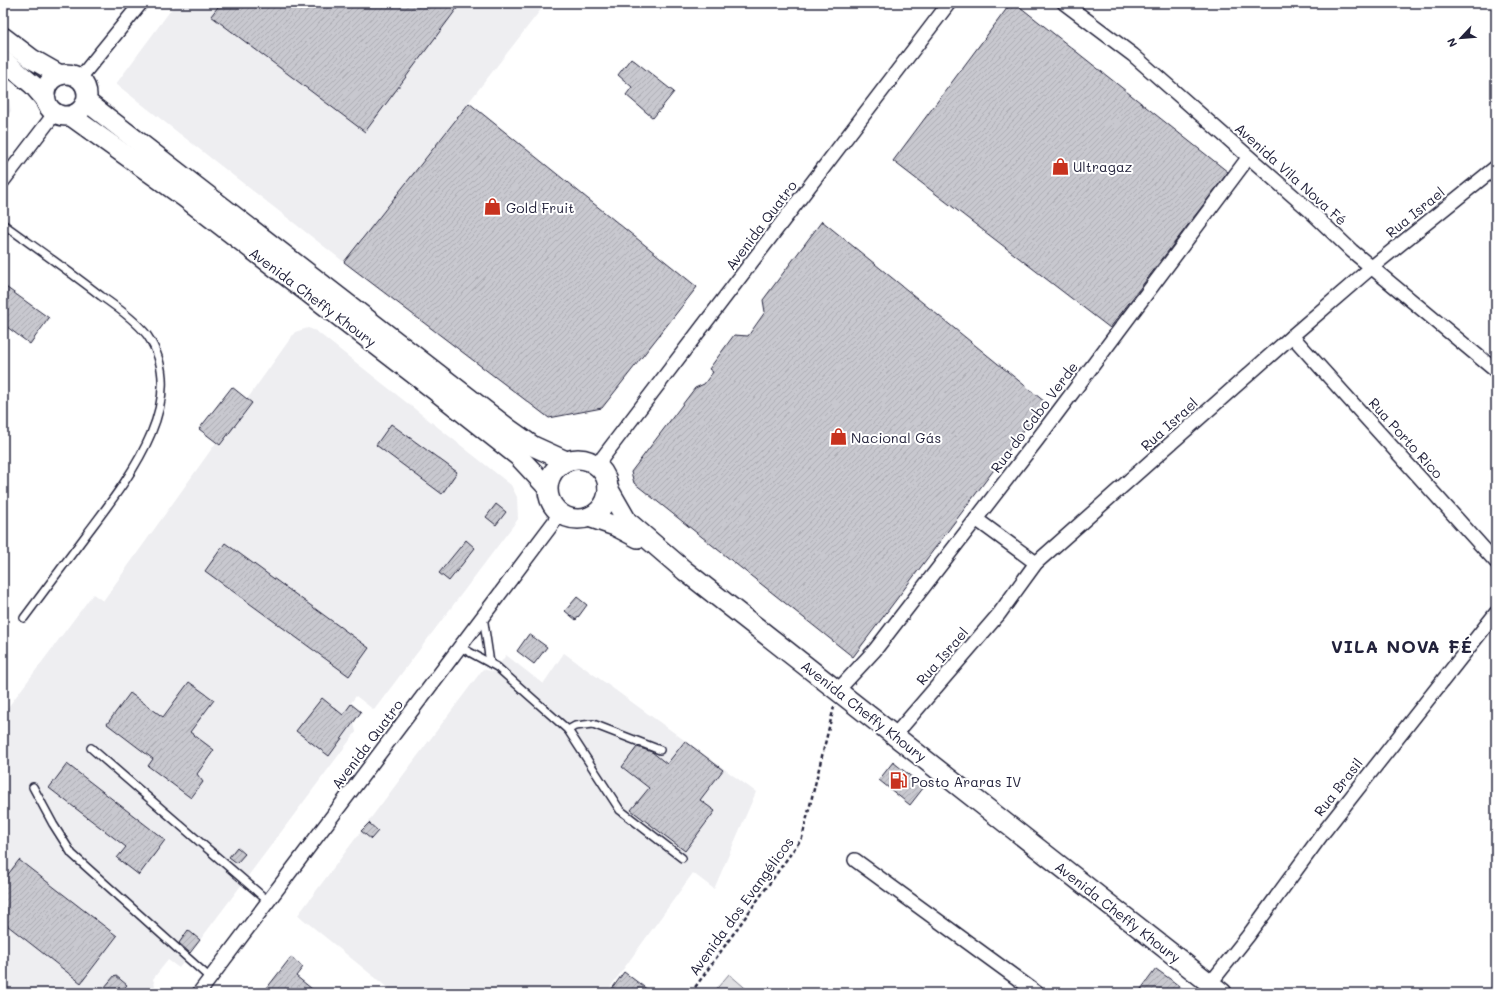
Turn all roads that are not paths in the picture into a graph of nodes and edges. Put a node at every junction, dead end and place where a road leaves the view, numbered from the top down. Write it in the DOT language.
graph roads {
  1 [pos="141,3"];
  2 [pos="949,3"];
  3 [pos="1064,3"];
  4 [pos="3,37"];
  5 [pos="3,60"];
  6 [pos="60,75"];
  7 [pos="80,78"];
  8 [pos="87,102"];
  9 [pos="57,110"];
  10 [pos="1248,158"];
  11 [pos="1496,167"];
  12 [pos="3,181"];
  13 [pos="3,224"];
  14 [pos="1372,267"];
  15 [pos="1292,336"];
  16 [pos="1496,371"];
  17 [pos="566,461"];
  18 [pos="597,465"];
  19 [pos="547,487"];
  20 [pos="608,488"];
  21 [pos="560,514"];
  22 [pos="589,517"];
  23 [pos="976,519"];
  24 [pos="657,548"];
  25 [pos="1496,562"];
  26 [pos="1036,563"];
  27 [pos="1496,613"];
  28 [pos="483,616"];
  29 [pos="24,618"];
  30 [pos="460,647"];
  31 [pos="490,664"];
  32 [pos="838,690"];
  33 [pos="568,730"];
  34 [pos="894,736"];
  35 [pos="91,748"];
  36 [pos="660,750"];
  37 [pos="33,787"];
  38 [pos="682,858"];
  39 [pos="855,860"];
  40 [pos="268,901"];
  41 [pos="210,978"];
  42 [pos="1216,989"];
  43 [pos="198,993"];
  44 [pos="1037,993"];
  1 -- 7 [label="street"];
  2 -- 18 [label="street, Avenida Quatro"];
  3 -- 10 [label="street, Avenida Vila Nova Fé"];
  4 -- 6 [label="main road"];
  5 -- 9 [label="main road, Avenida Cheffy Khoury"];
  6 -- 7 [label="main road"];
  6 -- 9 [label="main road"];
  7 -- 8 [label="main road"];
  8 -- 9 [label="main road"];
  8 -- 17 [label="main road, Avenida Cheffy Khoury"];
  9 -- 12 [label="street"];
  9 -- 19 [label="main road, Avenida Cheffy Khoury"];
  10 -- 14 [label="street, Avenida Vila Nova Fé"];
  10 -- 23 [label="street, Rua do Cabo Verde"];
  11 -- 14 [label="street, Rua Israel"];
  13 -- 29 [label="lane"];
  14 -- 15 [label="street, Rua Israel"];
  14 -- 16 [label="street, Avenida Vila Nova Fé"];
  15 -- 25 [label="street, Rua Porto Rico"];
  15 -- 26 [label="street, Rua Israel"];
  17 -- 18 [label="main road"];
  17 -- 19 [label="main road"];
  18 -- 20 [label="main road"];
  19 -- 21 [label="main road"];
  20 -- 22 [label="main road"];
  20 -- 24 [label="main road"];
  21 -- 22 [label="main road"];
  21 -- 28 [label="street, Avenida Quatro"];
  22 -- 24 [label="main road"];
  23 -- 26 [label="street"];
  23 -- 32 [label="street, Rua do Cabo Verde"];
  24 -- 32 [label="main road, Avenida Cheffy Khoury"];
  26 -- 34 [label="street, Rua Israel"];
  27 -- 42 [label="street, Rua Brasil"];
  28 -- 30 [label="street, Avenida Quatro"];
  28 -- 31 [label="lane"];
  30 -- 31 [label="lane"];
  30 -- 40 [label="street, Avenida Quatro"];
  31 -- 33 [label="lane"];
  32 -- 34 [label="main road, Avenida Cheffy Khoury"];
  33 -- 36 [label="lane"];
  33 -- 38 [label="lane"];
  34 -- 42 [label="main road, Avenida Cheffy Khoury"];
  35 -- 40 [label="lane"];
  37 -- 41 [label="lane"];
  39 -- 44 [label="street"];
  40 -- 41 [label="street, Avenida Quatro"];
  41 -- 43 [label="street, Avenida Quatro"];
}
